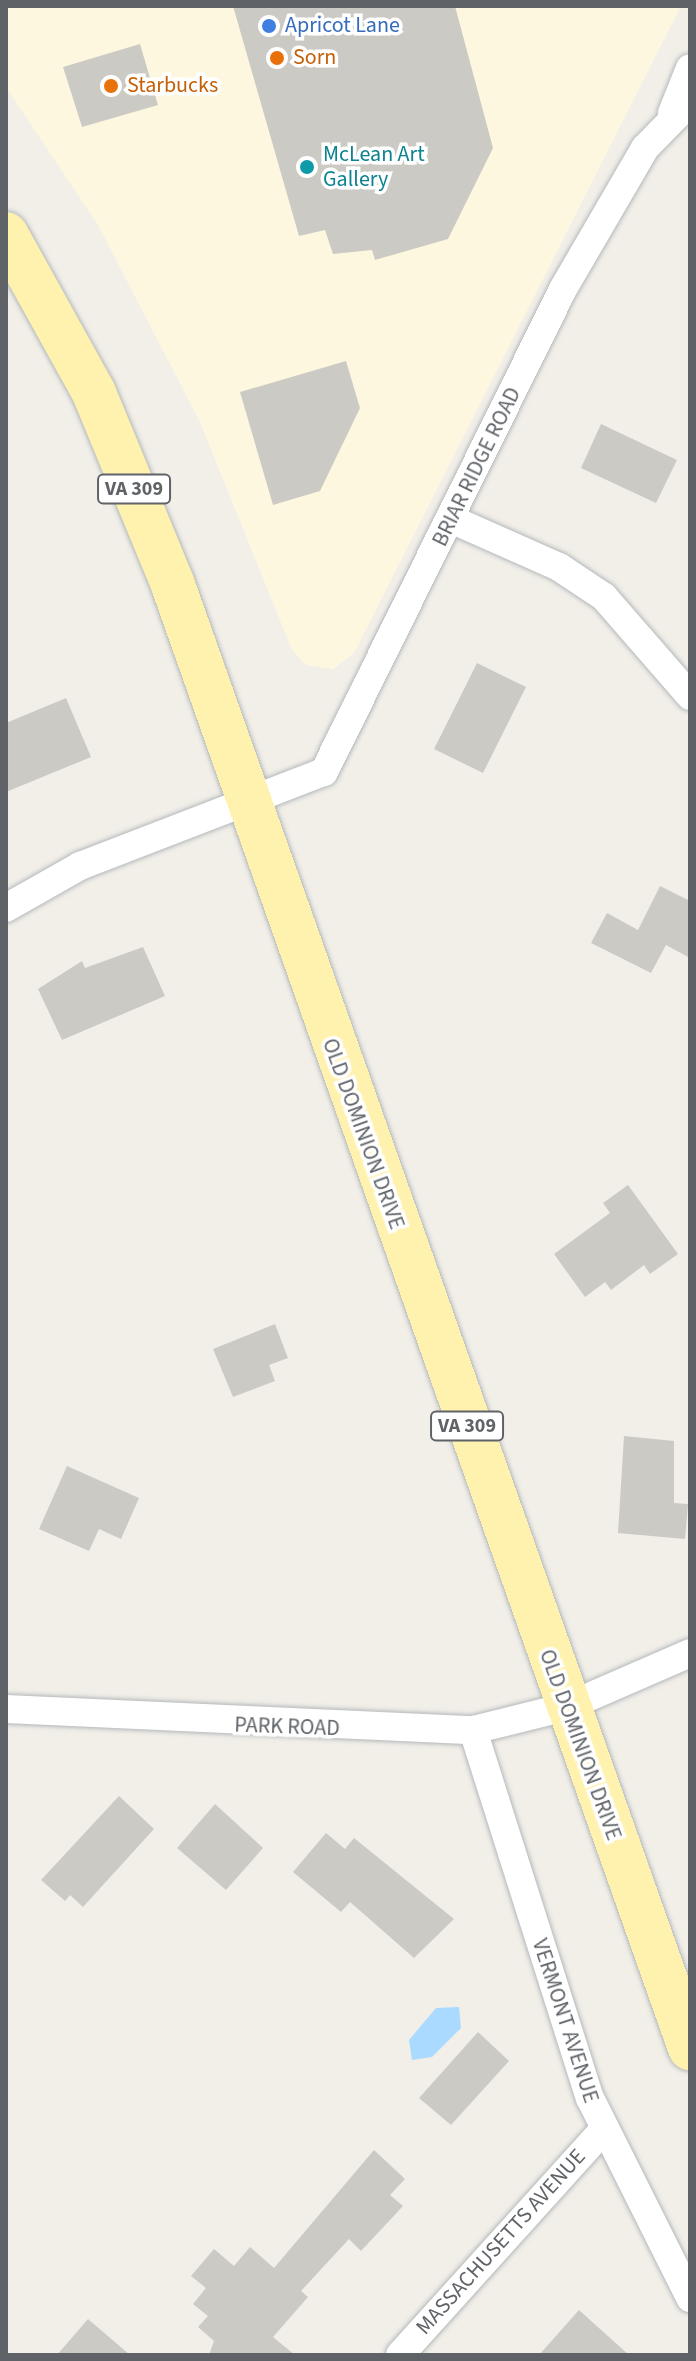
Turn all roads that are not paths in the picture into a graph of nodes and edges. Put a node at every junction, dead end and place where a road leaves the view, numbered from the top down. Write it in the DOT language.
graph roads {
  1 [pos="690,68"];
  2 [pos="681,107"];
  3 [pos="6,234"];
  4 [pos="453,520"];
  5 [pos="690,696"];
  6 [pos="246,803"];
  7 [pos="6,908"];
  8 [pos="690,1653"];
  9 [pos="566,1707"];
  10 [pos="6,1709"];
  11 [pos="473,1730"];
  12 [pos="690,2048"];
  13 [pos="603,2130"];
  14 [pos="690,2298"];
  15 [pos="400,2355"];
  1 -- 2 [label="street, BRIAR RIDGE ROAD"];
  2 -- 4 [label="street, BRIAR RIDGE ROAD"];
  3 -- 6 [label="main road, OLD DOMINION DRIVE / VA 309"];
  4 -- 5 [label="street"];
  4 -- 6 [label="street, BRIAR RIDGE ROAD"];
  6 -- 7 [label="street, BRIAR RIDGE ROAD"];
  6 -- 9 [label="main road, OLD DOMINION DRIVE / VA 309"];
  8 -- 9 [label="street, PARK ROAD"];
  9 -- 11 [label="street, PARK ROAD"];
  9 -- 12 [label="main road, OLD DOMINION DRIVE / VA 309"];
  10 -- 11 [label="street, PARK ROAD"];
  11 -- 13 [label="street, VERMONT AVENUE"];
  13 -- 14 [label="street, VERMONT AVENUE"];
  13 -- 15 [label="street, MASSACHUSETTS AVENUE"];
}
